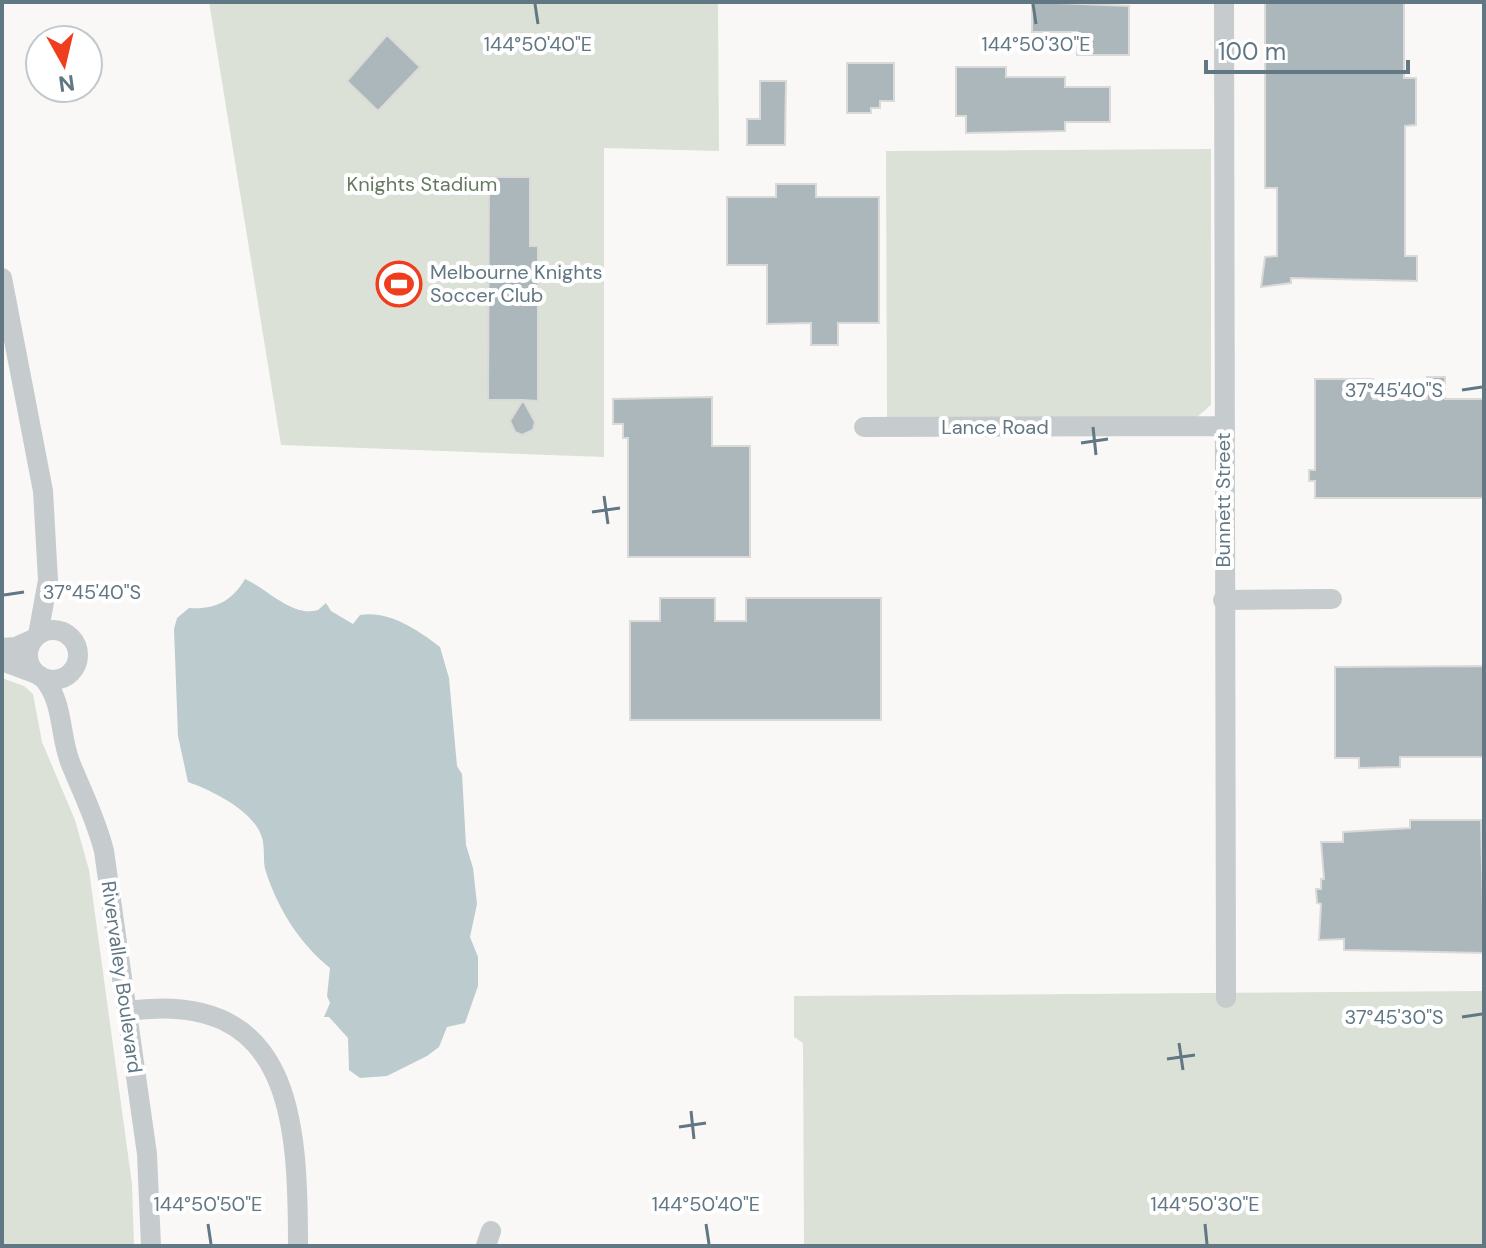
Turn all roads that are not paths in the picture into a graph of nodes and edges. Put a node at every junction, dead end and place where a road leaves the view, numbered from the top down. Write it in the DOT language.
graph roads {
  1 [pos="1224,2"];
  2 [pos="2,278"];
  3 [pos="1223,426"];
  4 [pos="864,427"];
  5 [pos="48,580"];
  6 [pos="1332,599"];
  7 [pos="1223,600"];
  8 [pos="68,635"];
  9 [pos="36,637"];
  10 [pos="2,648"];
  11 [pos="2,661"];
  12 [pos="76,665"];
  13 [pos="41,676"];
  14 [pos="61,714"];
  15 [pos="1226,998"];
  16 [pos="127,1011"];
  17 [pos="151,1246"];
  18 [pos="298,1246"];
  1 -- 3 [label="street, Bunnett Street"];
  2 -- 5 [label="street"];
  3 -- 4 [label="street, Lance Road"];
  3 -- 7 [label="street, Bunnett Street"];
  5 -- 8 [label="street"];
  5 -- 9 [label="street"];
  6 -- 7 [label="street"];
  7 -- 15 [label="street, Bunnett Street"];
  8 -- 9 [label="street"];
  8 -- 12 [label="street"];
  9 -- 10 [label="street"];
  9 -- 13 [label="street"];
  11 -- 13 [label="street"];
  12 -- 13 [label="street"];
  12 -- 14 [label="street, Rivervalley Boulevard"];
  13 -- 14 [label="street, Rivervalley Boulevard"];
  14 -- 16 [label="street, Rivervalley Boulevard"];
  16 -- 17 [label="street, Rivervalley Boulevard"];
  16 -- 18 [label="street"];
}
